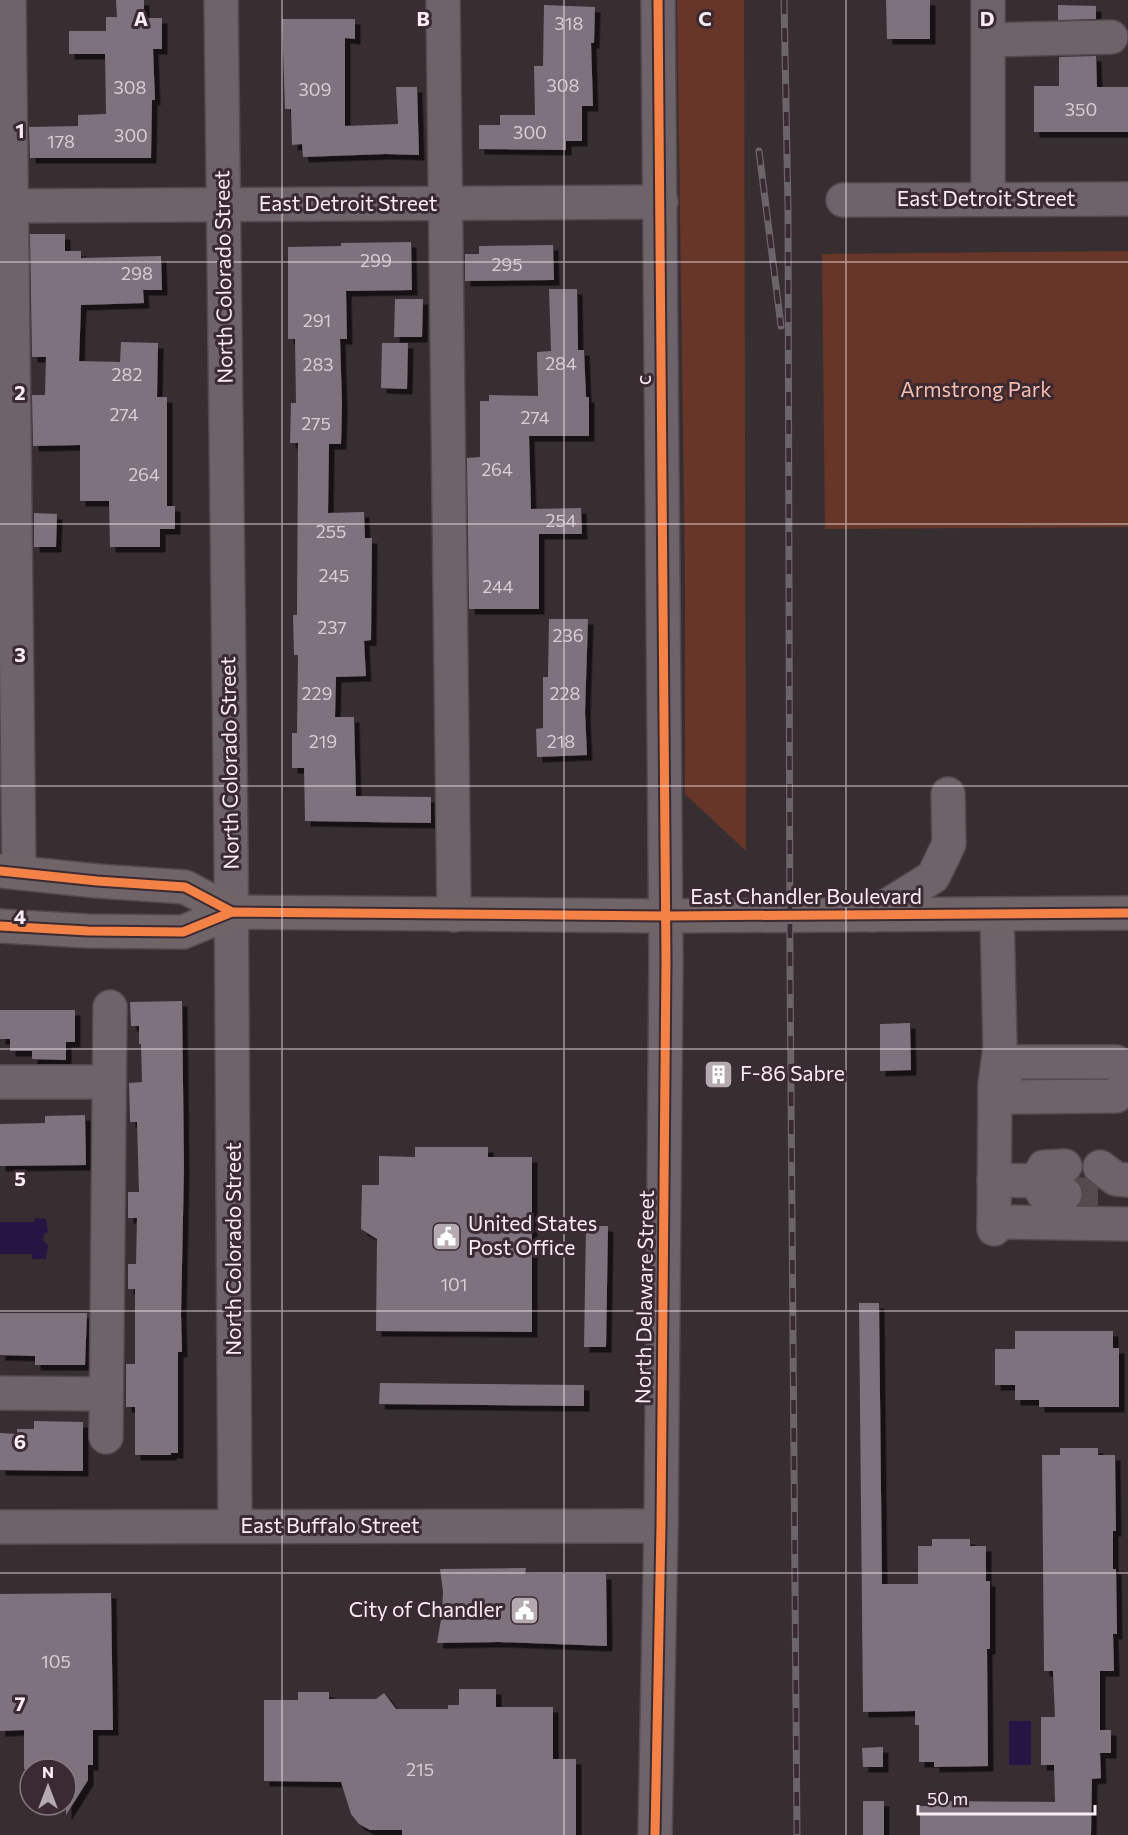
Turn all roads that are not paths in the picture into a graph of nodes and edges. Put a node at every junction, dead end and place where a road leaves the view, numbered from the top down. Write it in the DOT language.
graph roads {
  1 [pos="9,0"];
  2 [pos="221,0"];
  3 [pos="443,0"];
  4 [pos="658,0"];
  5 [pos="988,0"];
  6 [pos="1111,38"];
  7 [pos="988,40"];
  8 [pos="988,199"];
  9 [pos="1128,199"];
  10 [pos="843,200"];
  11 [pos="661,202"];
  12 [pos="445,203"];
  13 [pos="224,205"];
  14 [pos="6,206"];
  15 [pos="665,760"];
  16 [pos="948,794"];
  17 [pos="10,872"];
  18 [pos="232,912"];
  19 [pos="1128,913"];
  20 [pos="997,914"];
  21 [pos="454,915"];
  22 [pos="872,915"];
  23 [pos="666,916"];
  24 [pos="0,926"];
  25 [pos="110,1007"];
  26 [pos="1128,1076"];
  27 [pos="0,1082"];
  28 [pos="109,1082"];
  29 [pos="1128,1082"];
  30 [pos="998,1083"];
  31 [pos="994,1180"];
  32 [pos="1056,1180"];
  33 [pos="1128,1224"];
  34 [pos="0,1393"];
  35 [pos="106,1394"];
  36 [pos="106,1437"];
  37 [pos="235,1526"];
  38 [pos="661,1526"];
  39 [pos="0,1527"];
  40 [pos="655,1835"];
  1 -- 14 [label="street"];
  2 -- 13 [label="street, North Colorado Street"];
  3 -- 12 [label="street"];
  4 -- 11 [label="street, c"];
  5 -- 7 [label="street"];
  6 -- 7 [label="street"];
  7 -- 8 [label="street"];
  8 -- 9 [label="street, East Detroit Street"];
  8 -- 10 [label="street, East Detroit Street"];
  11 -- 12 [label="street, East Detroit Street"];
  11 -- 15 [label="street, c"];
  12 -- 13 [label="street, East Detroit Street"];
  12 -- 21 [label="street"];
  13 -- 14 [label="street, East Detroit Street"];
  13 -- 18 [label="street, North Colorado Street"];
  14 -- 17 [label="street"];
  15 -- 23 [label="street, North Delaware Street"];
  16 -- 22 [label="street"];
  17 -- 18 [label="main road, East Chandler Boulevard"];
  18 -- 21 [label="main road, East Chandler Boulevard"];
  18 -- 24 [label="main road, East Chandler Boulevard"];
  18 -- 37 [label="street, North Colorado Street"];
  19 -- 20 [label="main road, East Chandler Boulevard"];
  20 -- 22 [label="main road, East Chandler Boulevard"];
  20 -- 30 [label="street"];
  21 -- 23 [label="main road, East Chandler Boulevard"];
  22 -- 23 [label="main road, East Chandler Boulevard"];
  23 -- 38 [label="street, North Delaware Street"];
  25 -- 28 [label="street"];
  26 -- 30 [label="street"];
  27 -- 28 [label="street"];
  28 -- 35 [label="street"];
  29 -- 30 [label="street"];
  30 -- 31 [label="street"];
  31 -- 32 [label="street"];
  31 -- 33 [label="street"];
  34 -- 35 [label="street"];
  35 -- 36 [label="street"];
  37 -- 38 [label="street, East Buffalo Street"];
  37 -- 39 [label="street, East Buffalo Street"];
  38 -- 40 [label="street, North Delaware Street"];
}
